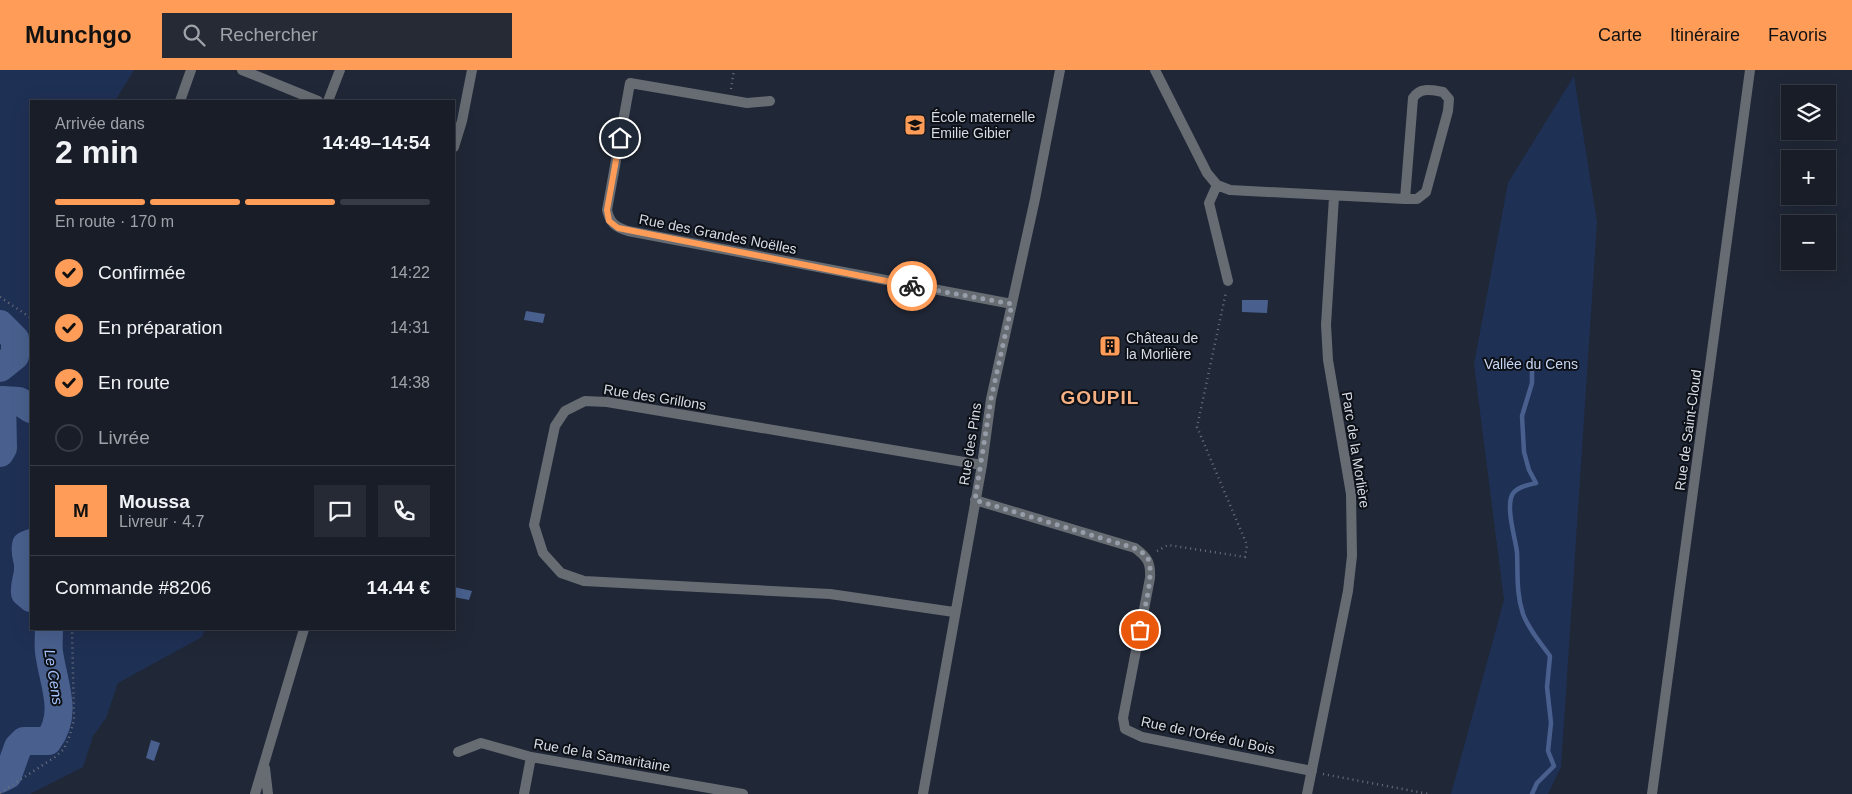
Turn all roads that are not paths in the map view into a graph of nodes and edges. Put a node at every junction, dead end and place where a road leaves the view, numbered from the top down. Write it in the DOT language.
graph roads {
  1 [pos="191,70"];
  2 [pos="242,70"];
  3 [pos="340,70"];
  4 [pos="472,70"];
  5 [pos="1060,70"];
  6 [pos="1155,70"];
  7 [pos="1750,70"];
  8 [pos="180,100"];
  9 [pos="316,100"];
  10 [pos="328,100"];
  11 [pos="770,101"];
  12 [pos="455,144"];
  13 [pos="1218,185"];
  14 [pos="1334,197"];
  15 [pos="1405,199"];
  16 [pos="1228,281"];
  17 [pos="1012,304"];
  18 [pos="982,465"];
  19 [pos="975,500"];
  20 [pos="954,612"];
  21 [pos="304,630"];
  22 [pos="458,752"];
  23 [pos="531,757"];
  24 [pos="264,762"];
  25 [pos="1312,771"];
  26 [pos="255,794"];
  27 [pos="268,794"];
  28 [pos="524,794"];
  29 [pos="743,794"];
  30 [pos="922,794"];
  31 [pos="1307,794"];
  32 [pos="1652,794"];
  1 -- 8 [label="street"];
  2 -- 9 [label="street"];
  3 -- 10 [label="street"];
  4 -- 12 [label="street"];
  5 -- 17 [label="street, Rue des Pins"];
  6 -- 13 [label="street"];
  7 -- 32 [label="street, Rue de Saint-Cloud"];
  11 -- 17 [label="street, Rue des Grandes Noëlles"];
  13 -- 14 [label="street"];
  13 -- 16 [label="street"];
  14 -- 15 [label="street"];
  14 -- 25 [label="street, Parc de la Morlière"];
  15 -- 15 [label="street"];
  17 -- 18 [label="street, Rue des Pins"];
  18 -- 19 [label="street, Rue des Pins"];
  18 -- 20 [label="street, Rue des Grillons"];
  19 -- 20 [label="street, Rue des Pins"];
  19 -- 25 [label="street, Rue de l'Orée du Bois"];
  20 -- 30 [label="street, Rue des Pins"];
  21 -- 24 [label="street"];
  22 -- 23 [label="street, Rue de la Samaritaine"];
  23 -- 28 [label="street"];
  23 -- 29 [label="street, Rue de la Samaritaine"];
  24 -- 26 [label="street"];
  24 -- 27 [label="street"];
  25 -- 31 [label="street, Parc de la Morlière"];
}
